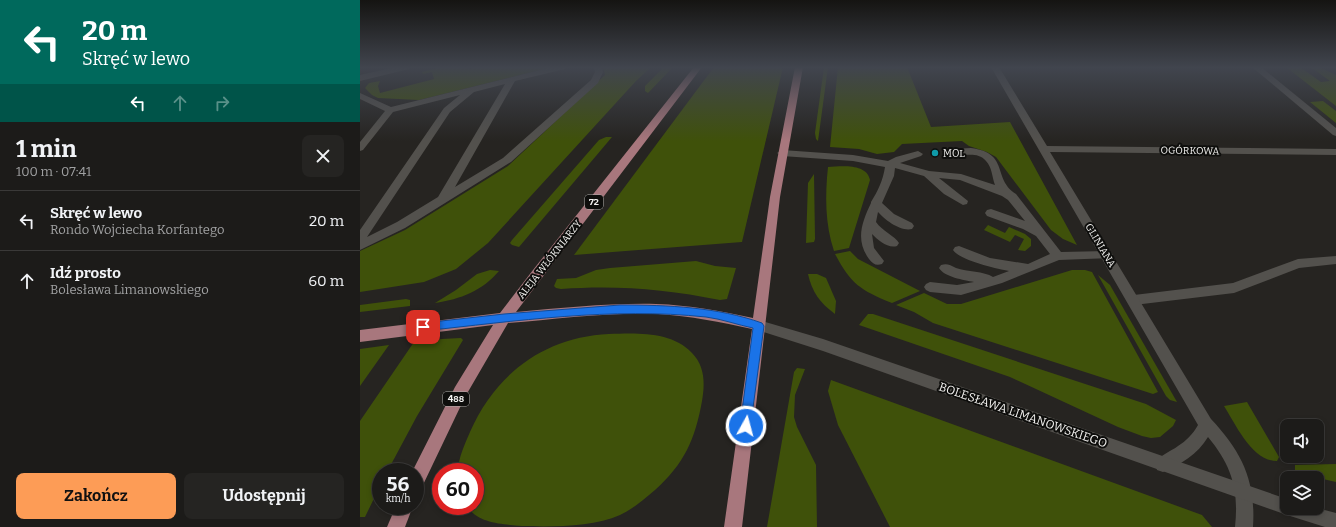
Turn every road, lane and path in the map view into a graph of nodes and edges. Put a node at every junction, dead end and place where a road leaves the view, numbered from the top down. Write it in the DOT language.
graph roads {
  1 [pos="462,92"];
  2 [pos="469,92"];
  3 [pos="505,92"];
  4 [pos="582,92"];
  5 [pos="679,92"];
  6 [pos="794,92"];
  7 [pos="1010,92"];
  8 [pos="1286,92"];
  9 [pos="360,96"];
  10 [pos="390,110"];
  11 [pos="1336,132"];
  12 [pos="360,148"];
  13 [pos="1044,149"];
  14 [pos="952,152"];
  15 [pos="1336,152"];
  16 [pos="782,153"];
  17 [pos="918,154"];
  18 [pos="890,164"];
  19 [pos="928,174"];
  20 [pos="1006,193"];
  21 [pos="441,201"];
  22 [pos="963,201"];
  23 [pos="876,202"];
  24 [pos="991,213"];
  25 [pos="869,220"];
  26 [pos="908,226"];
  27 [pos="1040,233"];
  28 [pos="360,239"];
  29 [pos="893,243"];
  30 [pos="360,246"];
  31 [pos="958,250"];
  32 [pos="1107,255"];
  33 [pos="1058,256"];
  34 [pos="1336,260"];
  35 [pos="878,261"];
  36 [pos="945,268"];
  37 [pos="1031,268"];
  38 [pos="995,280"];
  39 [pos="930,287"];
  40 [pos="1134,300"];
  41 [pos="504,318"];
  42 [pos="759,326"];
  43 [pos="360,336"];
  44 [pos="1206,424"];
  45 [pos="1163,464"];
  46 [pos="424,465"];
  47 [pos="1245,492"];
  48 [pos="1280,504"];
  49 [pos="401,515"];
  50 [pos="1314,515"];
  51 [pos="1336,522"];
  52 [pos="396,527"];
  53 [pos="733,527"];
  54 [pos="1244,527"];
  1 -- 10 [label="street"];
  2 -- 28 [label="street"];
  3 -- 21 [label="street"];
  4 -- 21 [label="street"];
  5 -- 41 [label="main road, ALEJA WŁÓKNIARZY / 72"];
  6 -- 16 [label="main road"];
  7 -- 13 [label="street, GLINIANA"];
  8 -- 11 [label="street"];
  9 -- 10 [label="street"];
  10 -- 12 [label="street"];
  13 -- 15 [label="street, OGÓRKOWA"];
  13 -- 32 [label="street, GLINIANA"];
  14 -- 20 [label="street"];
  16 -- 18 [label="street"];
  16 -- 42 [label="main road"];
  17 -- 18 [label="street"];
  18 -- 19 [label="street"];
  18 -- 23 [label="street"];
  19 -- 20 [label="street"];
  19 -- 22 [label="street"];
  20 -- 27 [label="street"];
  21 -- 30 [label="street"];
  23 -- 25 [label="street"];
  23 -- 26 [label="street"];
  24 -- 27 [label="street"];
  25 -- 29 [label="street"];
  25 -- 35 [label="street"];
  27 -- 33 [label="street"];
  31 -- 37 [label="street"];
  32 -- 33 [label="street"];
  32 -- 40 [label="street, GLINIANA"];
  33 -- 37 [label="street"];
  34 -- 40 [label="street"];
  36 -- 38 [label="street"];
  37 -- 38 [label="street"];
  38 -- 39 [label="street"];
  40 -- 44 [label="street, GLINIANA"];
  41 -- 42 [label="main road"];
  41 -- 43 [label="main road"];
  41 -- 46 [label="main road, 488"];
  42 -- 45 [label="street, BOLESŁAWA LIMANOWSKIEGO"];
  42 -- 53 [label="main road"];
  44 -- 45 [label="street"];
  44 -- 47 [label="street, GLINIANA"];
  45 -- 47 [label="street, BOLESŁAWA LIMANOWSKIEGO"];
  47 -- 48 [label="street, BOLESŁAWA LIMANOWSKIEGO"];
  47 -- 54 [label="street, GLINIANA"];
  49 -- 52 [label="main road"];
  50 -- 51 [label="street"];
}
